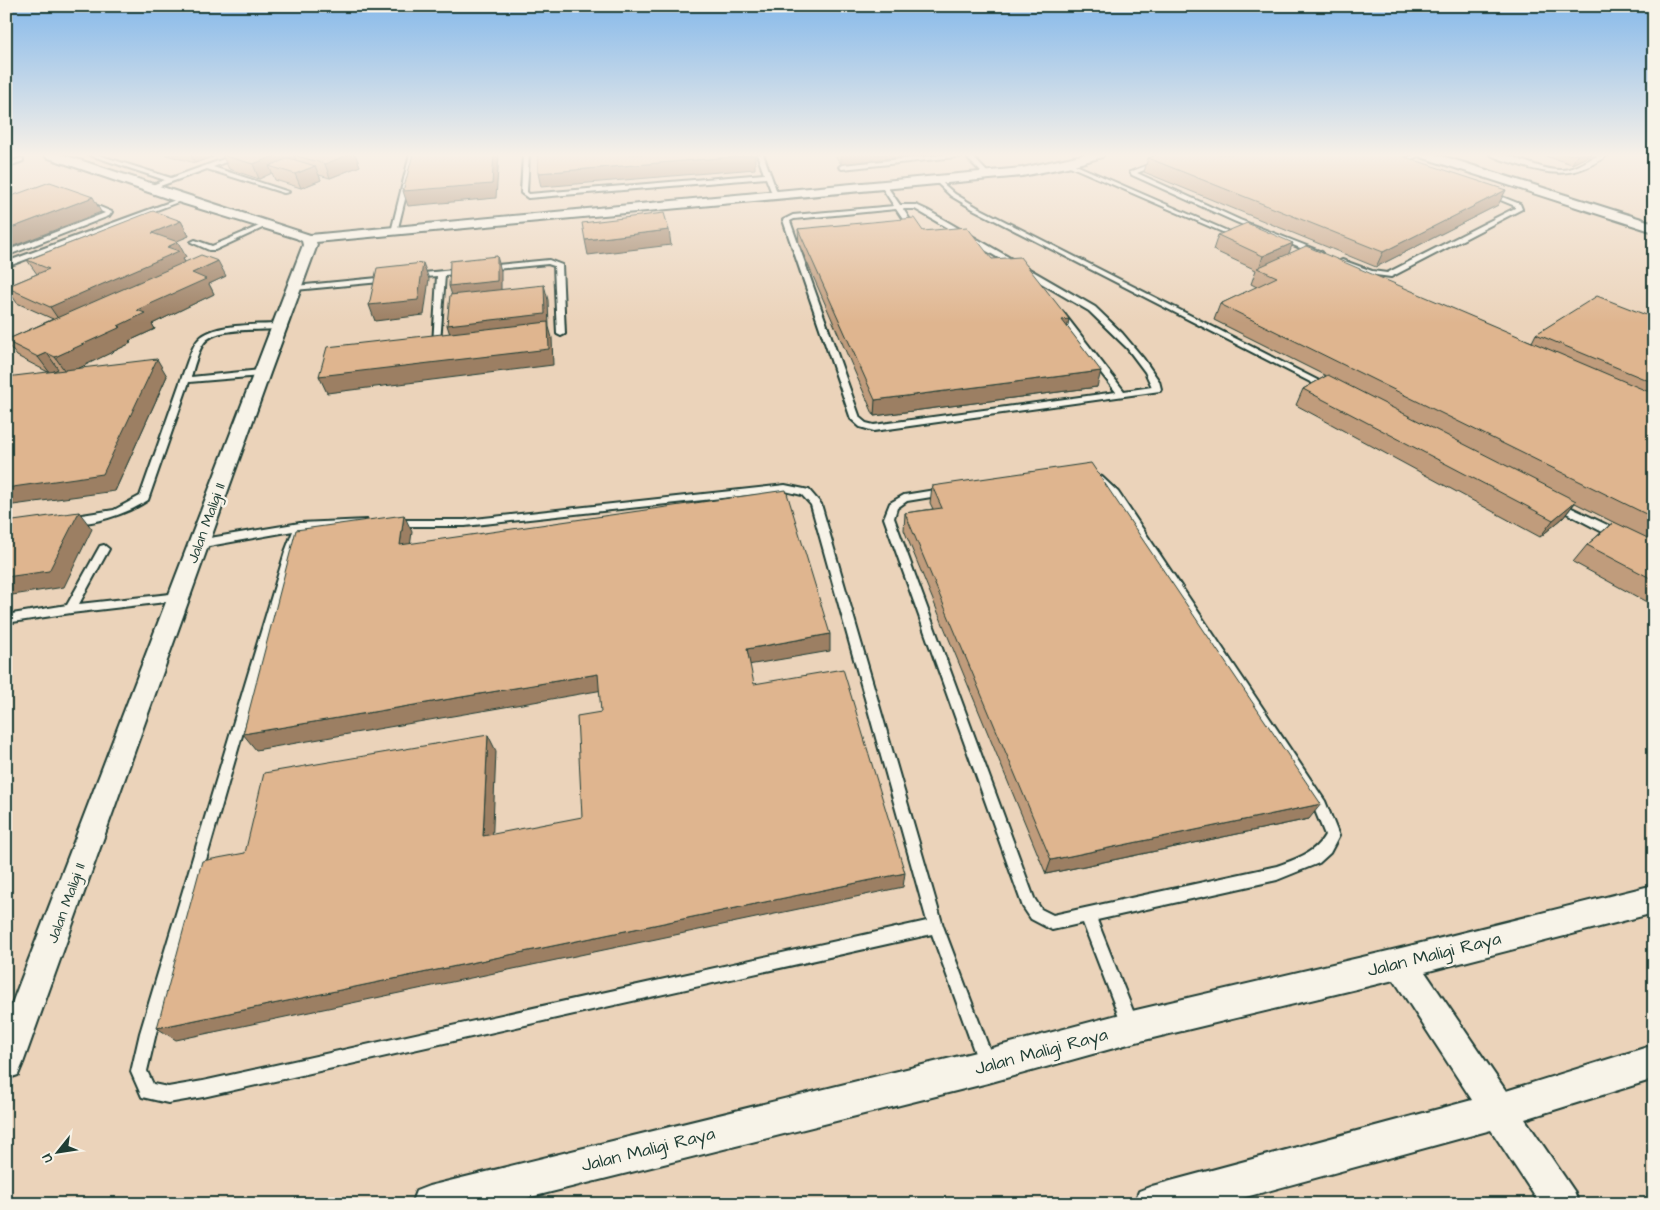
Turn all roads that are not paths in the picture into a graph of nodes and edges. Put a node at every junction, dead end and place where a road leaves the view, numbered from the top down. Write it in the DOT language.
graph roads {
  1 [pos="105,210"];
  2 [pos="153,210"];
  3 [pos="222,210"];
  4 [pos="399,210"];
  5 [pos="616,210"];
  6 [pos="865,210"];
  7 [pos="901,210"];
  8 [pos="924,210"];
  9 [pos="980,210"];
  10 [pos="1177,210"];
  11 [pos="1215,210"];
  12 [pos="1516,210"];
  13 [pos="1600,210"];
  14 [pos="268,224"];
  15 [pos="1654,228"];
  16 [pos="904,230"];
  17 [pos="394,232"];
  18 [pos="1229,233"];
  19 [pos="308,239"];
  20 [pos="194,242"];
  21 [pos="6,254"];
  22 [pos="1325,255"];
  23 [pos="1334,259"];
  24 [pos="6,266"];
  25 [pos="481,269"];
  26 [pos="471,270"];
  27 [pos="441,273"];
  28 [pos="1028,273"];
  29 [pos="402,277"];
  30 [pos="393,278"];
  31 [pos="296,288"];
  32 [pos="1040,288"];
  33 [pos="1052,304"];
  34 [pos="279,326"];
  35 [pos="562,334"];
  36 [pos="436,343"];
  37 [pos="261,373"];
  38 [pos="185,380"];
  39 [pos="1336,392"];
  40 [pos="1122,394"];
  41 [pos="1548,500"];
  42 [pos="56,521"];
  43 [pos="300,526"];
  44 [pos="1627,540"];
  45 [pos="198,544"];
  46 [pos="104,549"];
  47 [pos="179,598"];
  48 [pos="71,609"];
  49 [pos="6,619"];
  50 [pos="1654,899"];
  51 [pos="1088,916"];
  52 [pos="936,926"];
  53 [pos="1401,963"];
  54 [pos="1132,1027"];
  55 [pos="1654,1062"];
  56 [pos="6,1063"];
  57 [pos="988,1066"];
  58 [pos="1500,1110"];
  59 [pos="429,1204"];
  60 [pos="1152,1204"];
  61 [pos="1561,1204"];
  1 -- 21 [label="lane"];
  2 -- 24 [label="lane"];
  3 -- 14 [label="street"];
  4 -- 17 [label="lane"];
  5 -- 17 [label="street"];
  6 -- 40 [label="lane"];
  7 -- 16 [label="lane"];
  8 -- 28 [label="lane"];
  9 -- 39 [label="lane"];
  10 -- 18 [label="lane"];
  11 -- 22 [label="lane"];
  12 -- 23 [label="lane"];
  13 -- 15 [label="street"];
  14 -- 19 [label="street"];
  14 -- 20 [label="lane"];
  17 -- 19 [label="street"];
  19 -- 31 [label="street, Jalan Maligi II"];
  25 -- 35 [label="lane"];
  26 -- 27 [label="lane"];
  27 -- 29 [label="lane"];
  27 -- 36 [label="lane"];
  28 -- 32 [label="lane"];
  28 -- 40 [label="lane"];
  30 -- 31 [label="lane"];
  31 -- 34 [label="street, Jalan Maligi II"];
  33 -- 40 [label="lane"];
  34 -- 37 [label="street, Jalan Maligi II"];
  34 -- 38 [label="lane"];
  37 -- 38 [label="lane"];
  37 -- 45 [label="street, Jalan Maligi II"];
  38 -- 42 [label="lane"];
  41 -- 44 [label="lane"];
  43 -- 45 [label="lane"];
  43 -- 52 [label="lane"];
  43 -- 52 [label="lane"];
  45 -- 47 [label="street, Jalan Maligi II"];
  46 -- 48 [label="lane"];
  47 -- 48 [label="lane"];
  47 -- 56 [label="street, Jalan Maligi II"];
  48 -- 49 [label="lane"];
  50 -- 53 [label="street, Jalan Maligi Raya"];
  51 -- 51 [label="lane"];
  51 -- 54 [label="lane"];
  52 -- 57 [label="lane"];
  53 -- 54 [label="street, Jalan Maligi Raya"];
  53 -- 58 [label="street"];
  54 -- 57 [label="street, Jalan Maligi Raya"];
  55 -- 58 [label="street"];
  57 -- 59 [label="street, Jalan Maligi Raya"];
  58 -- 60 [label="street"];
  58 -- 61 [label="street"];
}
